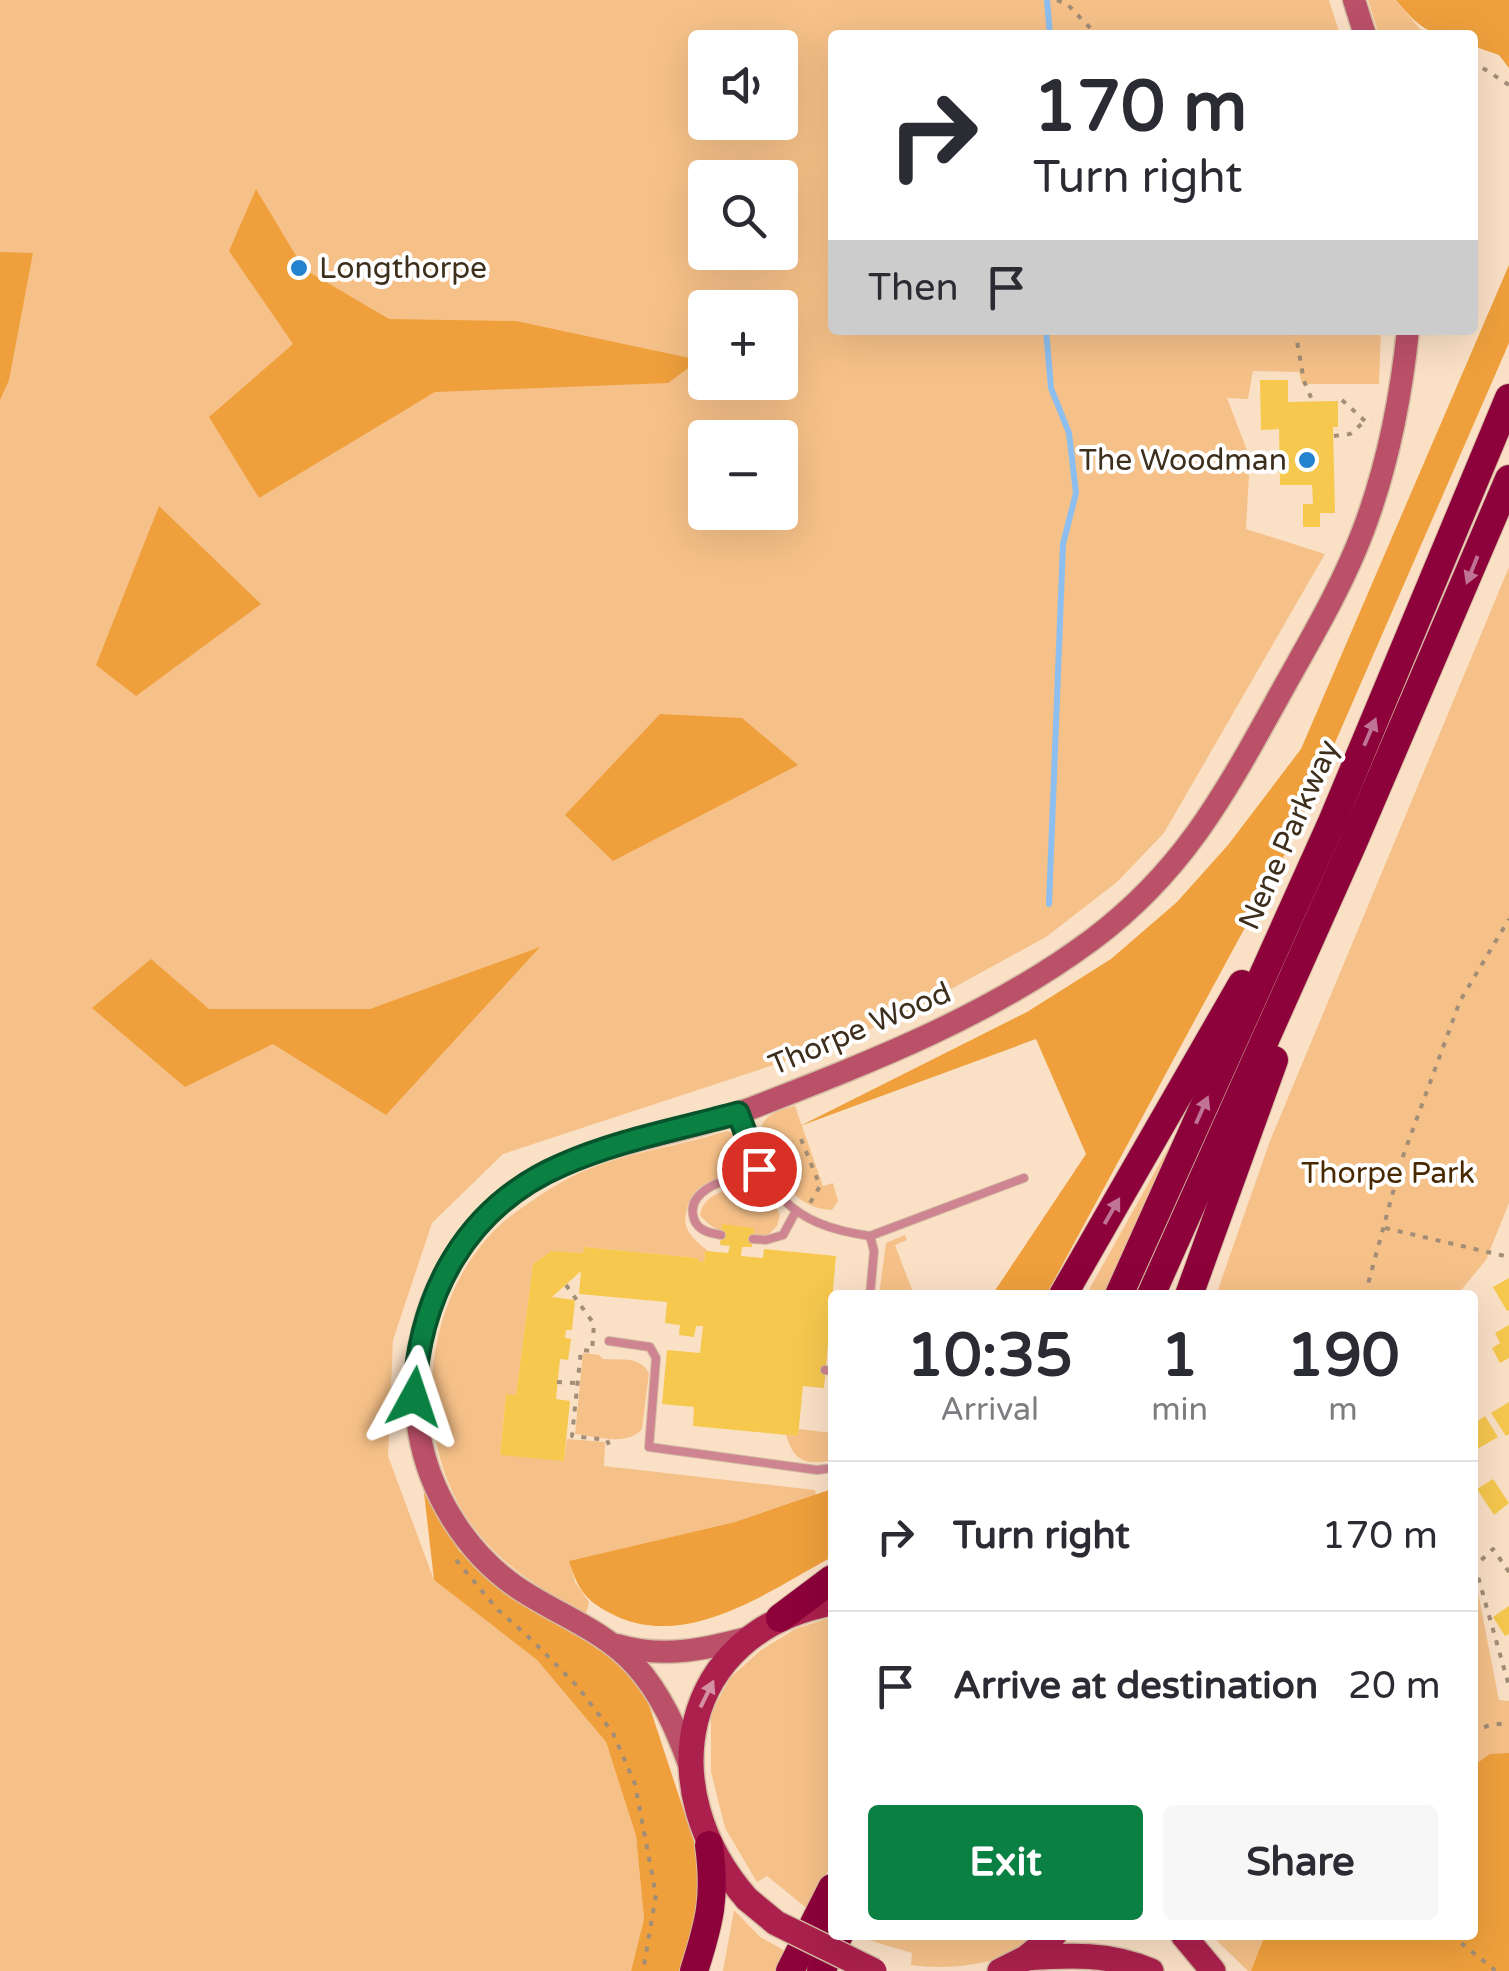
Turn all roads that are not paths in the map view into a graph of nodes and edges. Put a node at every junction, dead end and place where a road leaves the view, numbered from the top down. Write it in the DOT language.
graph roads {
  1 [pos="1354,0"];
  2 [pos="1363,30"];
  3 [pos="1407,335"];
  4 [pos="1509,398"];
  5 [pos="1509,479"];
  6 [pos="1332,822"];
  7 [pos="1354,842"];
  8 [pos="738,1113"];
  9 [pos="759,1169"];
  10 [pos="1024,1178"];
  11 [pos="800,1213"];
  12 [pos="721,1235"];
  13 [pos="870,1236"];
  14 [pos="753,1239"];
  15 [pos="870,1290"];
  16 [pos="1066,1290"];
  17 [pos="1120,1290"];
  18 [pos="1153,1290"];
  19 [pos="1191,1290"];
  20 [pos="609,1341"];
  21 [pos="828,1469"];
  22 [pos="828,1583"];
  23 [pos="828,1604"];
  24 [pos="780,1618"];
  25 [pos="751,1637"];
  26 [pos="609,1643"];
  27 [pos="689,1764"];
  28 [pos="709,1844"];
  29 [pos="828,1896"];
  30 [pos="836,1940"];
  31 [pos="1048,1940"];
  32 [pos="1187,1940"];
  33 [pos="1026,1958"];
  34 [pos="694,1971"];
  35 [pos="790,1971"];
  36 [pos="821,1971"];
  37 [pos="874,1971"];
  38 [pos="1000,1971"];
  39 [pos="1151,1971"];
  40 [pos="1213,1971"];
  1 -- 2 [label="street"];
  3 -- 8 [label="street, Thorpe Wood"];
  6 -- 4 [label="highway, Nene Parkway, one-way"];
  5 -- 7 [label="highway, Nene Parkway, one-way"];
  16 -- 6 [label="highway, one-way"];
  17 -- 6 [label="highway, Nene Parkway, one-way"];
  7 -- 18 [label="highway, Nene Parkway"];
  7 -- 19 [label="highway"];
  8 -- 9 [label="lane"];
  8 -- 26 [label="street, Thorpe Wood"];
  9 -- 11 [label="lane"];
  9 -- 12 [label="lane"];
  10 -- 13 [label="lane"];
  11 -- 13 [label="lane"];
  11 -- 14 [label="lane"];
  13 -- 15 [label="lane"];
  20 -- 21 [label="lane"];
  22 -- 24 [label="highway"];
  23 -- 24 [label="main road"];
  24 -- 25 [label="main road"];
  25 -- 26 [label="street, Thorpe Wood"];
  27 -- 25 [label="main road, one-way"];
  26 -- 27 [label="street, Thorpe Wood"];
  27 -- 28 [label="main road"];
  28 -- 34 [label="highway"];
  28 -- 37 [label="main road, bridge"];
  29 -- 35 [label="highway"];
  30 -- 36 [label="highway"];
  31 -- 33 [label="main road"];
  32 -- 40 [label="main road"];
  33 -- 38 [label="main road"];
  33 -- 39 [label="main road"];
}
